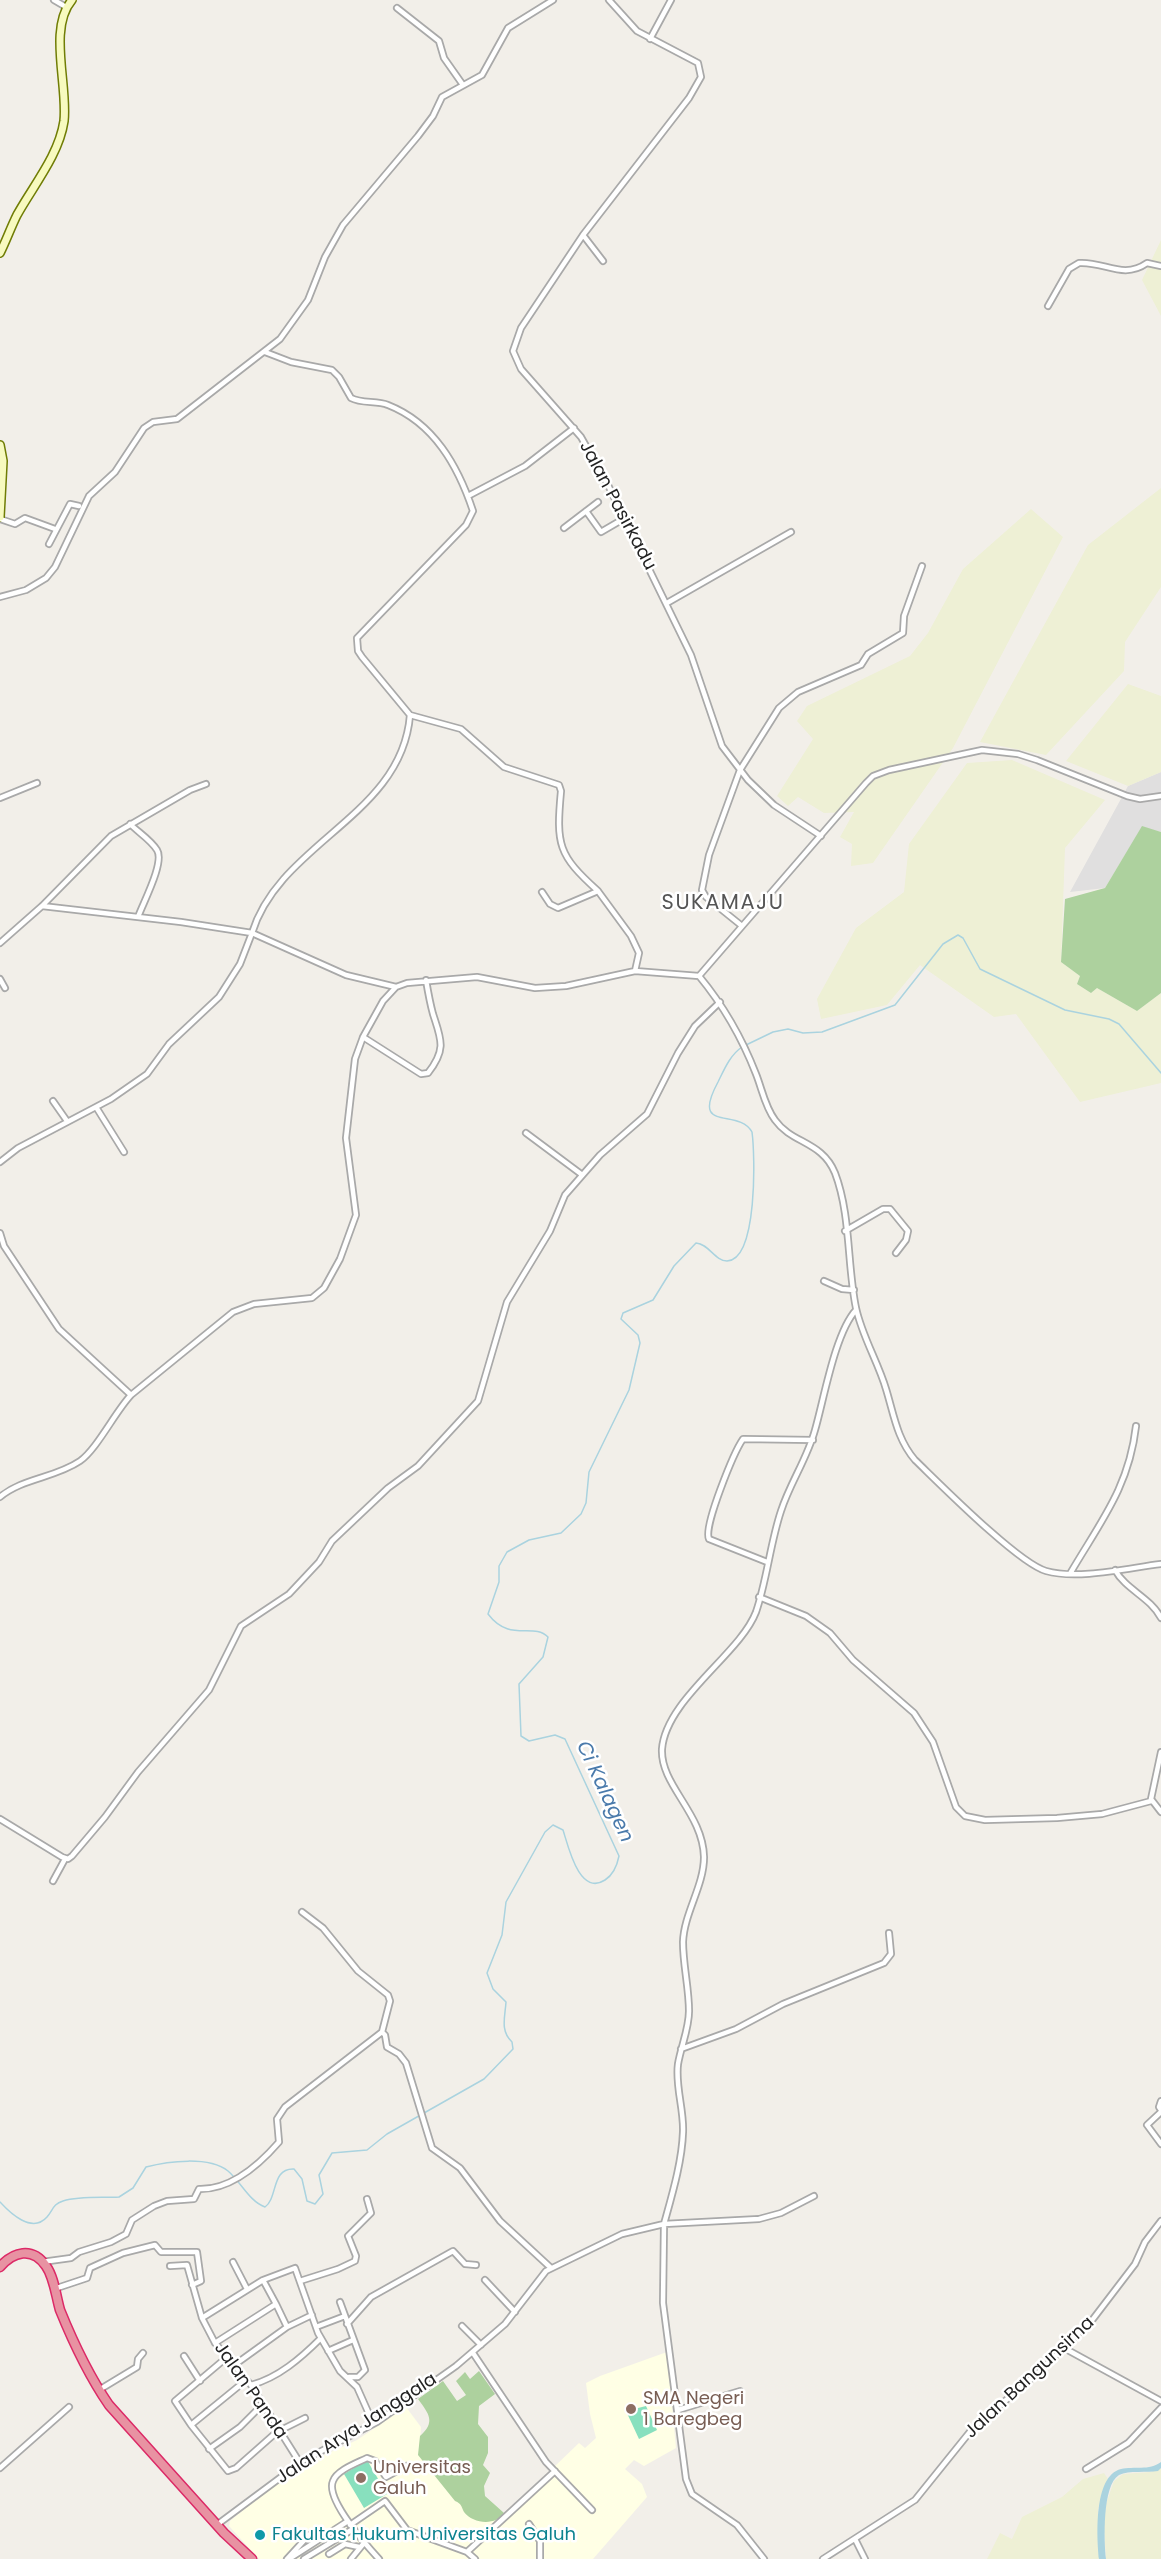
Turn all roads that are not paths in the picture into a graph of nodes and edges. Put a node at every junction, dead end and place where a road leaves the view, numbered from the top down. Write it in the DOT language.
graph roads {
  1 [pos="54,0"];
  2 [pos="72,0"];
  3 [pos="553,0"];
  4 [pos="609,0"];
  5 [pos="670,0"];
  6 [pos="66,7"];
  7 [pos="397,8"];
  8 [pos="650,39"];
  9 [pos="463,85"];
  10 [pos="583,235"];
  11 [pos="0,253"];
  12 [pos="603,261"];
  13 [pos="1161,266"];
  14 [pos="1048,306"];
  15 [pos="265,352"];
  16 [pos="574,428"];
  17 [pos="0,445"];
  18 [pos="468,496"];
  19 [pos="598,502"];
  20 [pos="79,506"];
  21 [pos="586,511"];
  22 [pos="0,518"];
  23 [pos="625,518"];
  24 [pos="564,528"];
  25 [pos="55,530"];
  26 [pos="791,532"];
  27 [pos="48,544"];
  28 [pos="922,566"];
  29 [pos="0,597"];
  30 [pos="667,603"];
  31 [pos="410,715"];
  32 [pos="740,770"];
  33 [pos="37,783"];
  34 [pos="206,784"];
  35 [pos="1161,796"];
  36 [pos="0,798"];
  37 [pos="130,824"];
  38 [pos="820,836"];
  39 [pos="598,891"];
  40 [pos="542,892"];
  41 [pos="42,906"];
  42 [pos="138,917"];
  43 [pos="742,926"];
  44 [pos="252,933"];
  45 [pos="0,943"];
  46 [pos="635,971"];
  47 [pos="699,976"];
  48 [pos="0,980"];
  49 [pos="426,980"];
  50 [pos="396,987"];
  51 [pos="5,988"];
  52 [pos="720,1002"];
  53 [pos="363,1036"];
  54 [pos="53,1101"];
  55 [pos="96,1107"];
  56 [pos="67,1121"];
  57 [pos="526,1134"];
  58 [pos="124,1152"];
  59 [pos="0,1162"];
  60 [pos="581,1174"];
  61 [pos="845,1231"];
  62 [pos="0,1233"];
  63 [pos="896,1253"];
  64 [pos="824,1281"];
  65 [pos="854,1290"];
  66 [pos="856,1310"];
  67 [pos="132,1395"];
  68 [pos="1136,1426"];
  69 [pos="813,1440"];
  70 [pos="0,1497"];
  71 [pos="767,1562"];
  72 [pos="1161,1564"];
  73 [pos="1114,1570"];
  74 [pos="1071,1572"];
  75 [pos="759,1597"];
  76 [pos="1161,1618"];
  77 [pos="1161,1752"];
  78 [pos="1151,1801"];
  79 [pos="1161,1812"];
  80 [pos="0,1819"];
  81 [pos="65,1859"];
  82 [pos="53,1881"];
  83 [pos="302,1912"];
  84 [pos="889,1933"];
  85 [pos="382,2032"];
  86 [pos="681,2049"];
  87 [pos="1161,2101"];
  88 [pos="1161,2111"];
  89 [pos="1161,2144"];
  90 [pos="814,2196"];
  91 [pos="367,2199"];
  92 [pos="1161,2221"];
  93 [pos="664,2224"];
  94 [pos="42,2262"];
  95 [pos="233,2262"];
  96 [pos="476,2265"];
  97 [pos="171,2266"];
  98 [pos="0,2267"];
  99 [pos="551,2268"];
  100 [pos="263,2280"];
  101 [pos="485,2280"];
  102 [pos="300,2281"];
  103 [pos="192,2285"];
  104 [pos="54,2289"];
  105 [pos="247,2289"];
  106 [pos="340,2302"];
  107 [pos="276,2304"];
  108 [pos="514,2312"];
  109 [pos="312,2315"];
  110 [pos="345,2316"];
  111 [pos="202,2318"];
  112 [pos="347,2324"];
  113 [pos="462,2326"];
  114 [pos="287,2327"];
  115 [pos="316,2327"];
  116 [pos="321,2338"];
  117 [pos="353,2340"];
  118 [pos="215,2343"];
  119 [pos="481,2345"];
  120 [pos="1064,2348"];
  121 [pos="328,2351"];
  122 [pos="143,2353"];
  123 [pos="473,2353"];
  124 [pos="184,2356"];
  125 [pos="226,2358"];
  126 [pos="233,2366"];
  127 [pos="346,2377"];
  128 [pos="200,2381"];
  129 [pos="245,2381"];
  130 [pos="251,2385"];
  131 [pos="99,2391"];
  132 [pos="740,2391"];
  133 [pos="1161,2401"];
  134 [pos="262,2404"];
  135 [pos="69,2408"];
  136 [pos="1161,2408"];
  137 [pos="678,2410"];
  138 [pos="305,2418"];
  139 [pos="373,2423"];
  140 [pos="191,2425"];
  141 [pos="279,2431"];
  142 [pos="209,2449"];
  143 [pos="300,2463"];
  144 [pos="406,2466"];
  145 [pos="0,2468"];
  146 [pos="1086,2469"];
  147 [pos="555,2471"];
  148 [pos="592,2510"];
  149 [pos="218,2524"];
  150 [pos="529,2524"];
  151 [pos="350,2525"];
  152 [pos="309,2535"];
  153 [pos="855,2539"];
  154 [pos="364,2542"];
  155 [pos="324,2547"];
  156 [pos="359,2547"];
  157 [pos="467,2552"];
  158 [pos="330,2557"];
  159 [pos="252,2559"];
  160 [pos="288,2559"];
  161 [pos="304,2559"];
  162 [pos="351,2559"];
  163 [pos="379,2559"];
  164 [pos="475,2559"];
  165 [pos="540,2559"];
  166 [pos="764,2559"];
  167 [pos="823,2559"];
  168 [pos="865,2559"];
  1 -- 6 [label="street"];
  2 -- 6 [label="main road"];
  3 -- 9 [label="street"];
  4 -- 8 [label="street, Jalan Pasirkadu"];
  5 -- 8 [label="street"];
  6 -- 11 [label="main road"];
  7 -- 9 [label="street"];
  8 -- 10 [label="street, Jalan Pasirkadu"];
  9 -- 15 [label="street"];
  10 -- 12 [label="street"];
  10 -- 16 [label="street, Jalan Pasirkadu"];
  13 -- 14 [label="street"];
  15 -- 18 [label="street"];
  15 -- 29 [label="street"];
  16 -- 18 [label="street"];
  16 -- 23 [label="street, Jalan Pasirkadu"];
  17 -- 22 [label="main road"];
  18 -- 31 [label="street"];
  19 -- 21 [label="street"];
  20 -- 25 [label="street"];
  21 -- 23 [label="street"];
  21 -- 24 [label="street"];
  22 -- 25 [label="street"];
  23 -- 30 [label="street, Jalan Pasirkadu"];
  25 -- 27 [label="street"];
  26 -- 30 [label="street"];
  28 -- 32 [label="street"];
  30 -- 32 [label="street, Jalan Pasirkadu"];
  31 -- 39 [label="street"];
  31 -- 44 [label="street"];
  32 -- 38 [label="street, Jalan Pasirkadu"];
  32 -- 43 [label="street"];
  33 -- 36 [label="street"];
  34 -- 37 [label="street"];
  35 -- 38 [label="street"];
  37 -- 41 [label="street"];
  37 -- 42 [label="street"];
  38 -- 43 [label="street"];
  39 -- 40 [label="street"];
  39 -- 46 [label="street"];
  41 -- 42 [label="street"];
  41 -- 45 [label="street"];
  42 -- 44 [label="street"];
  43 -- 47 [label="street"];
  44 -- 50 [label="street"];
  44 -- 55 [label="street"];
  46 -- 47 [label="street"];
  46 -- 49 [label="street"];
  47 -- 52 [label="street"];
  48 -- 51 [label="street"];
  49 -- 50 [label="street"];
  49 -- 53 [label="street"];
  50 -- 53 [label="street"];
  52 -- 60 [label="street"];
  52 -- 61 [label="street"];
  53 -- 67 [label="street"];
  54 -- 56 [label="street"];
  55 -- 56 [label="street"];
  55 -- 58 [label="street"];
  56 -- 59 [label="street"];
  57 -- 60 [label="street"];
  60 -- 81 [label="street"];
  61 -- 63 [label="street"];
  61 -- 65 [label="street"];
  62 -- 67 [label="street"];
  64 -- 65 [label="street"];
  65 -- 66 [label="street"];
  66 -- 69 [label="street"];
  66 -- 74 [label="street"];
  67 -- 70 [label="street"];
  68 -- 74 [label="street"];
  69 -- 71 [label="street"];
  69 -- 71 [label="street"];
  71 -- 75 [label="street"];
  72 -- 73 [label="street"];
  73 -- 74 [label="street"];
  73 -- 76 [label="street"];
  75 -- 78 [label="street"];
  75 -- 86 [label="street"];
  77 -- 78 [label="street"];
  78 -- 79 [label="street"];
  80 -- 81 [label="street"];
  81 -- 82 [label="street"];
  83 -- 85 [label="street"];
  84 -- 86 [label="street"];
  85 -- 94 [label="street"];
  85 -- 99 [label="street"];
  86 -- 93 [label="street"];
  87 -- 88 [label="street"];
  88 -- 89 [label="street"];
  90 -- 93 [label="street, Jalan Arya Janggala"];
  91 -- 102 [label="street"];
  92 -- 120 [label="street, Jalan Bangunsirna"];
  93 -- 99 [label="street, Jalan Arya Janggala"];
  93 -- 137 [label="street"];
  94 -- 98 [label="highway"];
  94 -- 104 [label="highway"];
  95 -- 105 [label="street"];
  96 -- 112 [label="street"];
  97 -- 103 [label="street"];
  99 -- 108 [label="street, Jalan Arya Janggala"];
  100 -- 102 [label="street"];
  100 -- 105 [label="street"];
  100 -- 107 [label="street"];
  101 -- 108 [label="street"];
  102 -- 109 [label="street"];
  103 -- 104 [label="street"];
  103 -- 111 [label="street, Jalan Panda"];
  104 -- 131 [label="highway"];
  105 -- 111 [label="street"];
  106 -- 110 [label="street"];
  107 -- 114 [label="street"];
  107 -- 118 [label="street"];
  108 -- 119 [label="street, Jalan Arya Janggala"];
  109 -- 114 [label="street"];
  109 -- 115 [label="street"];
  110 -- 112 [label="street"];
  110 -- 115 [label="street"];
  111 -- 118 [label="street, Jalan Panda"];
  112 -- 117 [label="street"];
  113 -- 119 [label="street"];
  114 -- 126 [label="street"];
  115 -- 116 [label="street"];
  116 -- 121 [label="street"];
  116 -- 130 [label="street"];
  117 -- 121 [label="street"];
  117 -- 127 [label="street"];
  118 -- 125 [label="street, Jalan Panda"];
  119 -- 123 [label="street, Jalan Arya Janggala"];
  120 -- 133 [label="street"];
  120 -- 153 [label="street, Jalan Bangunsirna"];
  121 -- 127 [label="street"];
  122 -- 131 [label="street"];
  123 -- 139 [label="street, Jalan Arya Janggala"];
  123 -- 147 [label="street"];
  124 -- 128 [label="street"];
  125 -- 126 [label="street, Jalan Panda"];
  125 -- 128 [label="street"];
  126 -- 129 [label="street, Jalan Panda"];
  127 -- 139 [label="street"];
  128 -- 140 [label="street"];
  129 -- 130 [label="street, Jalan Panda"];
  129 -- 140 [label="street"];
  130 -- 134 [label="street, Jalan Panda"];
  131 -- 149 [label="highway"];
  132 -- 137 [label="street"];
  134 -- 141 [label="street, Jalan Panda"];
  134 -- 142 [label="street"];
  135 -- 145 [label="street"];
  136 -- 146 [label="street"];
  137 -- 166 [label="street"];
  138 -- 141 [label="street"];
  139 -- 143 [label="street, Jalan Arya Janggala"];
  140 -- 142 [label="street"];
  141 -- 142 [label="street"];
  141 -- 143 [label="street, Jalan Panda"];
  143 -- 149 [label="street, Jalan Arya Janggala"];
  144 -- 151 [label="street"];
  147 -- 148 [label="street"];
  147 -- 157 [label="street"];
  149 -- 159 [label="highway"];
  150 -- 165 [label="street"];
  151 -- 154 [label="street"];
  151 -- 155 [label="street"];
  151 -- 157 [label="street"];
  151 -- 160 [label="street"];
  152 -- 160 [label="street"];
  153 -- 167 [label="street, Jalan Bangunsirna"];
  153 -- 168 [label="street"];
  154 -- 156 [label="street"];
  154 -- 163 [label="street"];
  155 -- 158 [label="street"];
  155 -- 161 [label="street"];
  156 -- 158 [label="street"];
  156 -- 162 [label="street"];
  157 -- 164 [label="street"];
}
